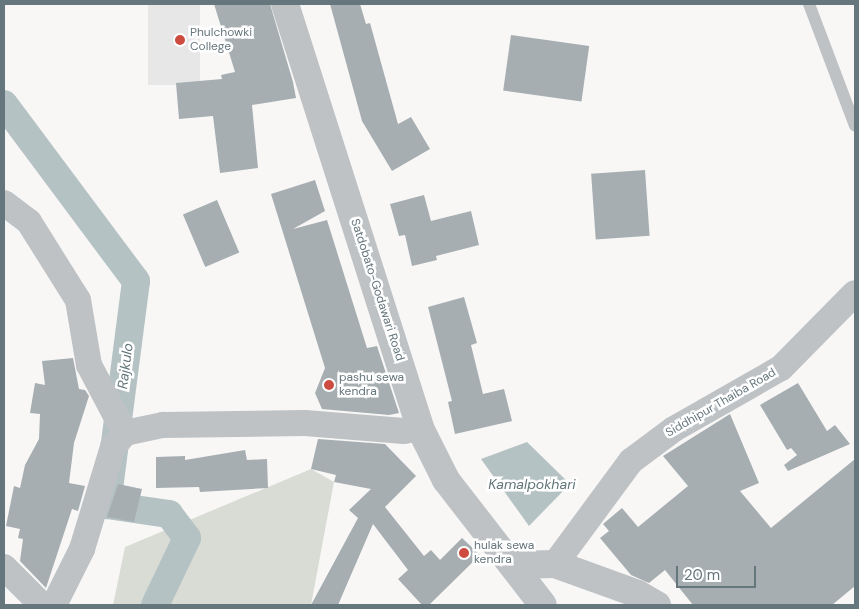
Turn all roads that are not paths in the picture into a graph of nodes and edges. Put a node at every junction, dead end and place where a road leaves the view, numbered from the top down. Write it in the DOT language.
graph roads {
  1 [pos="286,4"];
  2 [pos="809,4"];
  3 [pos="855,126"];
  4 [pos="4,203"];
  5 [pos="855,293"];
  6 [pos="420,428"];
  7 [pos="125,433"];
  8 [pos="555,564"];
  9 [pos="512,565"];
  10 [pos="4,567"];
  11 [pos="42,605"];
  12 [pos="54,605"];
  13 [pos="543,605"];
  14 [pos="657,605"];
  1 -- 6 [label="street, Satdobato-Godawari Road"];
  2 -- 3 [label="lane"];
  4 -- 7 [label="street"];
  5 -- 8 [label="street, Siddhipur Thaiba Road"];
  6 -- 7 [label="street"];
  6 -- 9 [label="street, Satdobato-Godawari Road"];
  7 -- 12 [label="street"];
  8 -- 9 [label="street"];
  8 -- 14 [label="street"];
  9 -- 13 [label="street, Satdobato-Godawari Road"];
  10 -- 11 [label="street"];
}
